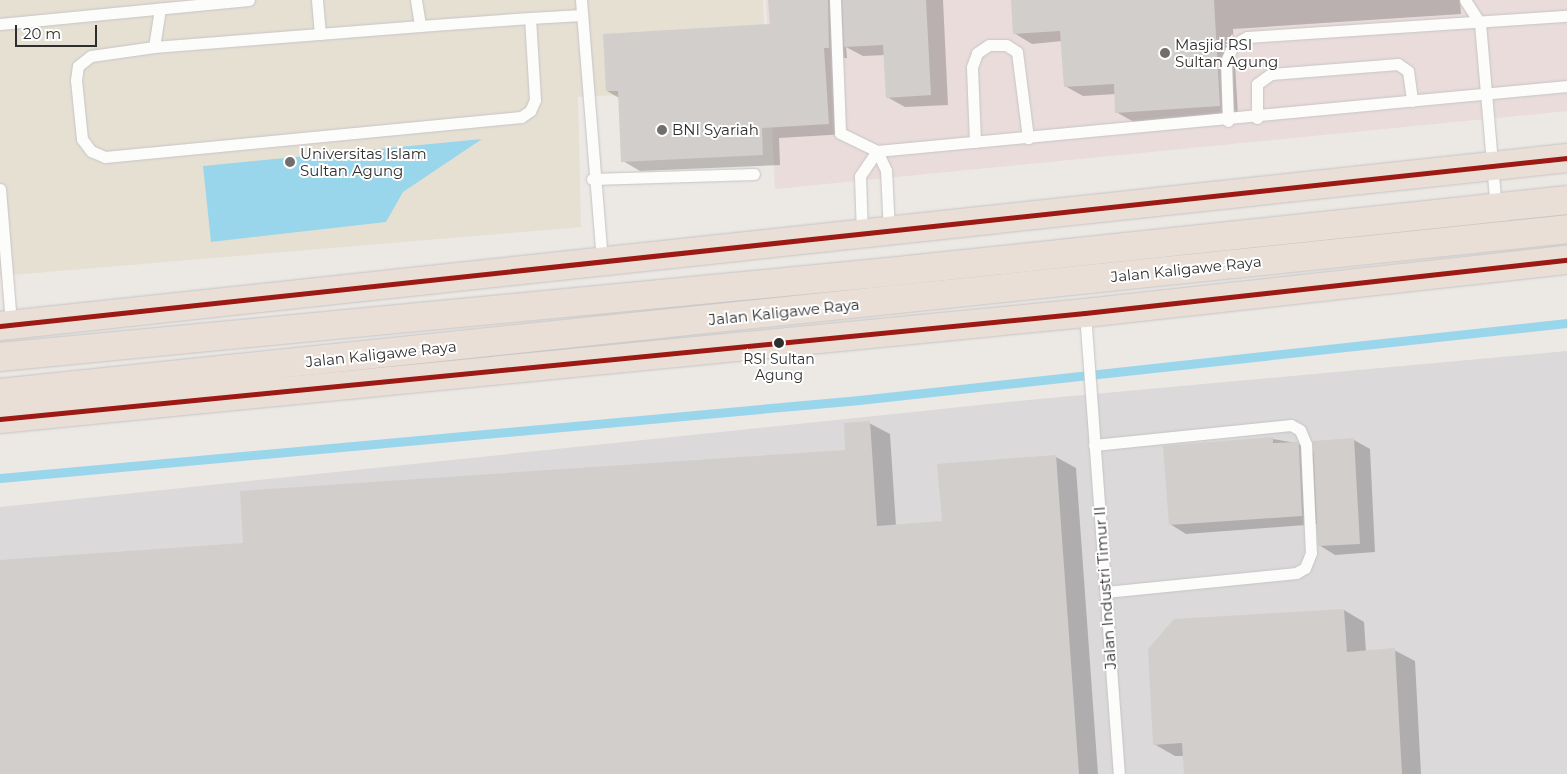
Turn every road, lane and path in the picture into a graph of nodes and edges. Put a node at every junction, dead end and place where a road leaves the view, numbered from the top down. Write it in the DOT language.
graph roads {
  1 [pos="250,0"];
  2 [pos="318,0"];
  3 [pos="416,0"];
  4 [pos="581,0"];
  5 [pos="835,0"];
  6 [pos="1465,0"];
  7 [pos="160,8"];
  8 [pos="582,15"];
  9 [pos="1567,16"];
  10 [pos="530,18"];
  11 [pos="1480,23"];
  12 [pos="0,24"];
  13 [pos="420,26"];
  14 [pos="320,34"];
  15 [pos="154,47"];
  16 [pos="1567,86"];
  17 [pos="1486,94"];
  18 [pos="1412,101"];
  19 [pos="1257,118"];
  20 [pos="1228,121"];
  21 [pos="1028,138"];
  22 [pos="976,142"];
  23 [pos="877,151"];
  24 [pos="1567,158"];
  25 [pos="1492,167"];
  26 [pos="754,174"];
  27 [pos="592,179"];
  28 [pos="0,189"];
  29 [pos="1567,200"];
  30 [pos="1496,208"];
  31 [pos="1567,229"];
  32 [pos="878,232"];
  33 [pos="1567,260"];
  34 [pos="602,262"];
  35 [pos="889,272"];
  36 [pos="891,301"];
  37 [pos="1085,323"];
  38 [pos="5,325"];
  39 [pos="8,356"];
  40 [pos="10,392"];
  41 [pos="0,419"];
  42 [pos="1094,445"];
  43 [pos="1106,592"];
  44 [pos="1119,774"];
  1 -- 7 [label="lane"];
  2 -- 14 [label="lane"];
  3 -- 13 [label="lane"];
  4 -- 8 [label="lane"];
  5 -- 23 [label="lane"];
  6 -- 11 [label="lane"];
  7 -- 12 [label="lane"];
  7 -- 15 [label="lane"];
  8 -- 10 [label="lane"];
  8 -- 27 [label="lane"];
  9 -- 11 [label="lane"];
  10 -- 13 [label="lane"];
  10 -- 15 [label="lane"];
  11 -- 17 [label="lane"];
  11 -- 20 [label="lane"];
  13 -- 14 [label="lane"];
  14 -- 15 [label="lane"];
  16 -- 17 [label="lane"];
  17 -- 18 [label="lane"];
  17 -- 25 [label="lane"];
  18 -- 19 [label="lane"];
  18 -- 19 [label="lane"];
  19 -- 20 [label="lane"];
  20 -- 21 [label="lane"];
  21 -- 22 [label="lane"];
  21 -- 22 [label="lane"];
  22 -- 23 [label="lane"];
  23 -- 32 [label="lane"];
  23 -- 32 [label="lane"];
  24 -- 25 [label="highway"];
  25 -- 30 [label="lane"];
  25 -- 32 [label="highway"];
  26 -- 27 [label="lane"];
  27 -- 34 [label="lane"];
  28 -- 38 [label="lane"];
  29 -- 30 [label="highway, Jalan Kaligawe Raya"];
  30 -- 35 [label="highway, Jalan Kaligawe Raya"];
  31 -- 36 [label="highway, Jalan Kaligawe Raya"];
  32 -- 34 [label="highway"];
  32 -- 35 [label="highway"];
  33 -- 37 [label="highway"];
  34 -- 38 [label="highway"];
  35 -- 36 [label="highway"];
  35 -- 39 [label="highway, Jalan Kaligawe Raya"];
  36 -- 40 [label="highway, Jalan Kaligawe Raya"];
  37 -- 41 [label="highway"];
  37 -- 42 [label="lane, Jalan Industri Timur II"];
  38 -- 39 [label="highway"];
  39 -- 40 [label="highway"];
  42 -- 43 [label="lane, Jalan Industri Timur II"];
  42 -- 43 [label="lane"];
  43 -- 44 [label="lane, Jalan Industri Timur II"];
}
